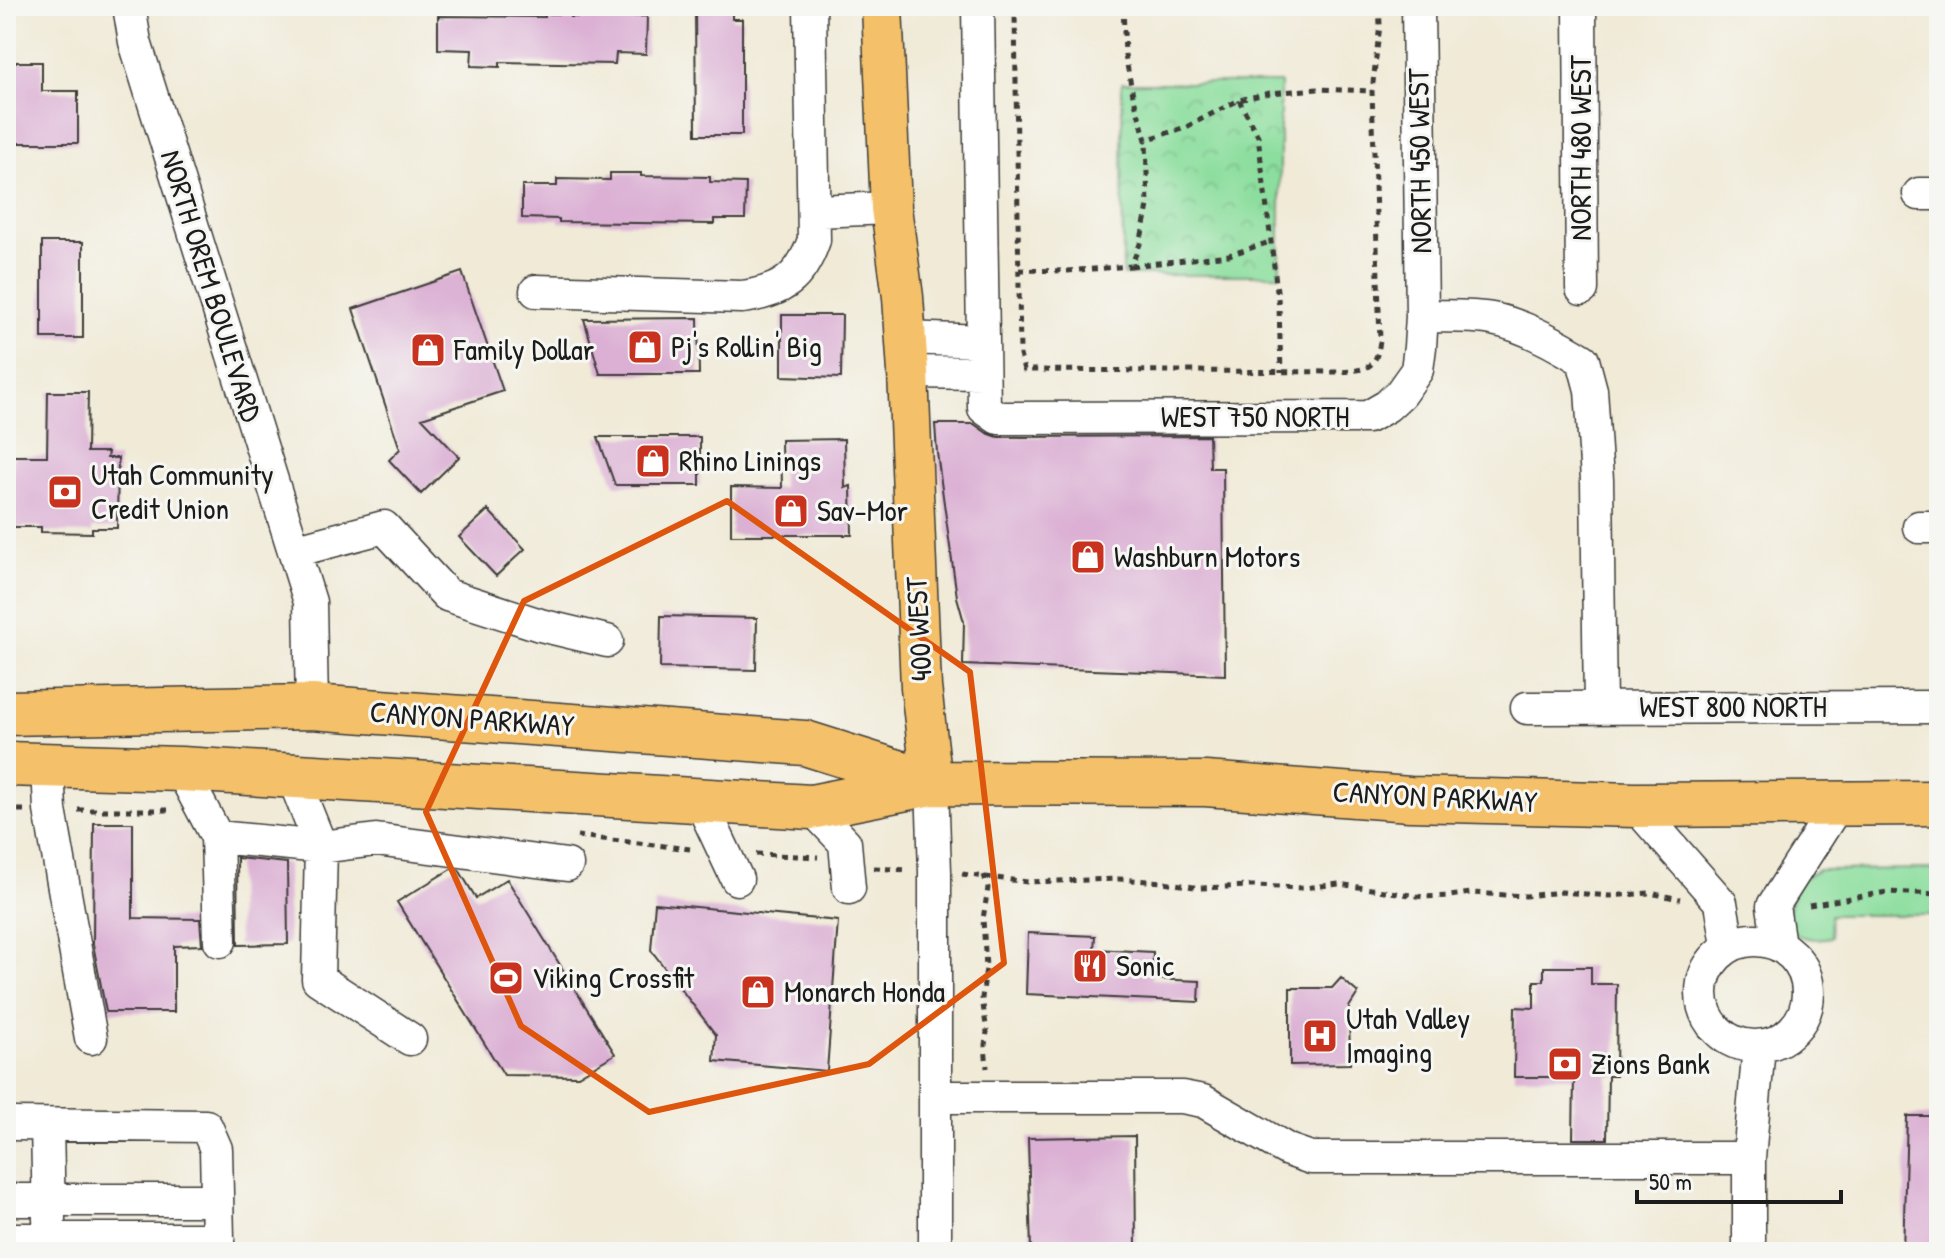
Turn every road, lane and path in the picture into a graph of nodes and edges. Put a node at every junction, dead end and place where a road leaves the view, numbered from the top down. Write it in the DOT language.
graph roads {
  1 [pos="129,6"];
  2 [pos="810,6"];
  3 [pos="882,6"];
  4 [pos="978,6"];
  5 [pos="1017,6"];
  6 [pos="1123,6"];
  7 [pos="1379,6"];
  8 [pos="1418,6"];
  9 [pos="1580,6"];
  10 [pos="1372,91"];
  11 [pos="1239,100"];
  12 [pos="1146,140"];
  13 [pos="891,208"];
  14 [pos="815,211"];
  15 [pos="1270,242"];
  16 [pos="1131,266"];
  17 [pos="1019,270"];
  18 [pos="1582,289"];
  19 [pos="536,291"];
  20 [pos="1422,316"];
  21 [pos="907,355"];
  22 [pos="983,357"];
  23 [pos="1281,372"];
  24 [pos="294,551"];
  25 [pos="607,641"];
  26 [pos="312,707"];
  27 [pos="1600,707"];
  28 [pos="1939,707"];
  29 [pos="1527,708"];
  30 [pos="6,713"];
  31 [pos="27,765"];
  32 [pos="181,769"];
  33 [pos="293,777"];
  34 [pos="932,783"];
  35 [pos="700,800"];
  36 [pos="1939,803"];
  37 [pos="1838,804"];
  38 [pos="1635,805"];
  39 [pos="811,807"];
  40 [pos="217,837"];
  41 [pos="321,847"];
  42 [pos="567,865"];
  43 [pos="737,879"];
  44 [pos="849,888"];
  45 [pos="1939,894"];
  46 [pos="1691,902"];
  47 [pos="1807,905"];
  48 [pos="220,941"];
  49 [pos="1728,945"];
  50 [pos="1779,945"];
  51 [pos="91,1038"];
  52 [pos="410,1039"];
  53 [pos="1759,1046"];
  54 [pos="986,1074"];
  55 [pos="935,1097"];
  56 [pos="12,1124"];
  57 [pos="47,1125"];
  58 [pos="1749,1158"];
  59 [pos="6,1200"];
  60 [pos="49,1200"];
  61 [pos="217,1200"];
  62 [pos="6,1239"];
  63 [pos="49,1239"];
  64 [pos="218,1245"];
  65 [pos="935,1252"];
  66 [pos="1749,1252"];
  1 -- 24 [label="street, NORTH OREM BOULEVARD"];
  2 -- 14 [label="street"];
  3 -- 13 [label="main road, 400 WEST"];
  4 -- 22 [label="street"];
  5 -- 17 [label="path"];
  6 -- 12 [label="path"];
  7 -- 10 [label="path"];
  8 -- 20 [label="street, NORTH 450 WEST"];
  9 -- 18 [label="street, NORTH 480 WEST"];
  10 -- 11 [label="path"];
  10 -- 23 [label="path"];
  11 -- 12 [label="path"];
  11 -- 15 [label="path"];
  12 -- 16 [label="path"];
  13 -- 14 [label="street"];
  13 -- 21 [label="main road, 400 WEST"];
  14 -- 19 [label="street"];
  15 -- 16 [label="path"];
  15 -- 23 [label="path"];
  16 -- 17 [label="path"];
  17 -- 23 [label="path"];
  20 -- 22 [label="street, WEST 750 NORTH"];
  20 -- 27 [label="street"];
  21 -- 22 [label="street"];
  21 -- 34 [label="main road, 400 WEST"];
  24 -- 25 [label="street"];
  24 -- 26 [label="street, NORTH OREM BOULEVARD"];
  26 -- 30 [label="highway, CANYON PARKWAY"];
  26 -- 34 [label="highway, CANYON PARKWAY"];
  27 -- 28 [label="street, WEST 800 NORTH"];
  27 -- 29 [label="street, WEST 800 NORTH"];
  31 -- 32 [label="highway, CANYON PARKWAY"];
  31 -- 51 [label="street"];
  32 -- 33 [label="highway, CANYON PARKWAY"];
  32 -- 40 [label="street"];
  33 -- 35 [label="highway, CANYON PARKWAY"];
  33 -- 41 [label="street"];
  34 -- 38 [label="highway, CANYON PARKWAY"];
  34 -- 39 [label="highway, CANYON PARKWAY"];
  34 -- 55 [label="street, 400 WEST"];
  35 -- 39 [label="highway, CANYON PARKWAY"];
  35 -- 43 [label="street"];
  36 -- 37 [label="highway, CANYON PARKWAY"];
  37 -- 38 [label="highway, CANYON PARKWAY"];
  37 -- 50 [label="street"];
  38 -- 49 [label="street"];
  39 -- 44 [label="street"];
  40 -- 41 [label="street"];
  40 -- 48 [label="street"];
  41 -- 42 [label="street"];
  41 -- 52 [label="street"];
  45 -- 47 [label="path"];
  46 -- 54 [label="path"];
  49 -- 50 [label="street"];
  49 -- 53 [label="street"];
  50 -- 53 [label="street"];
  53 -- 58 [label="street"];
  55 -- 58 [label="street"];
  55 -- 65 [label="street, 400 WEST"];
  56 -- 57 [label="street"];
  57 -- 60 [label="street"];
  57 -- 61 [label="street"];
  58 -- 66 [label="street"];
  59 -- 60 [label="street"];
  60 -- 61 [label="street"];
  60 -- 63 [label="street"];
  61 -- 64 [label="street"];
  62 -- 63 [label="street"];
  63 -- 64 [label="street"];
}
